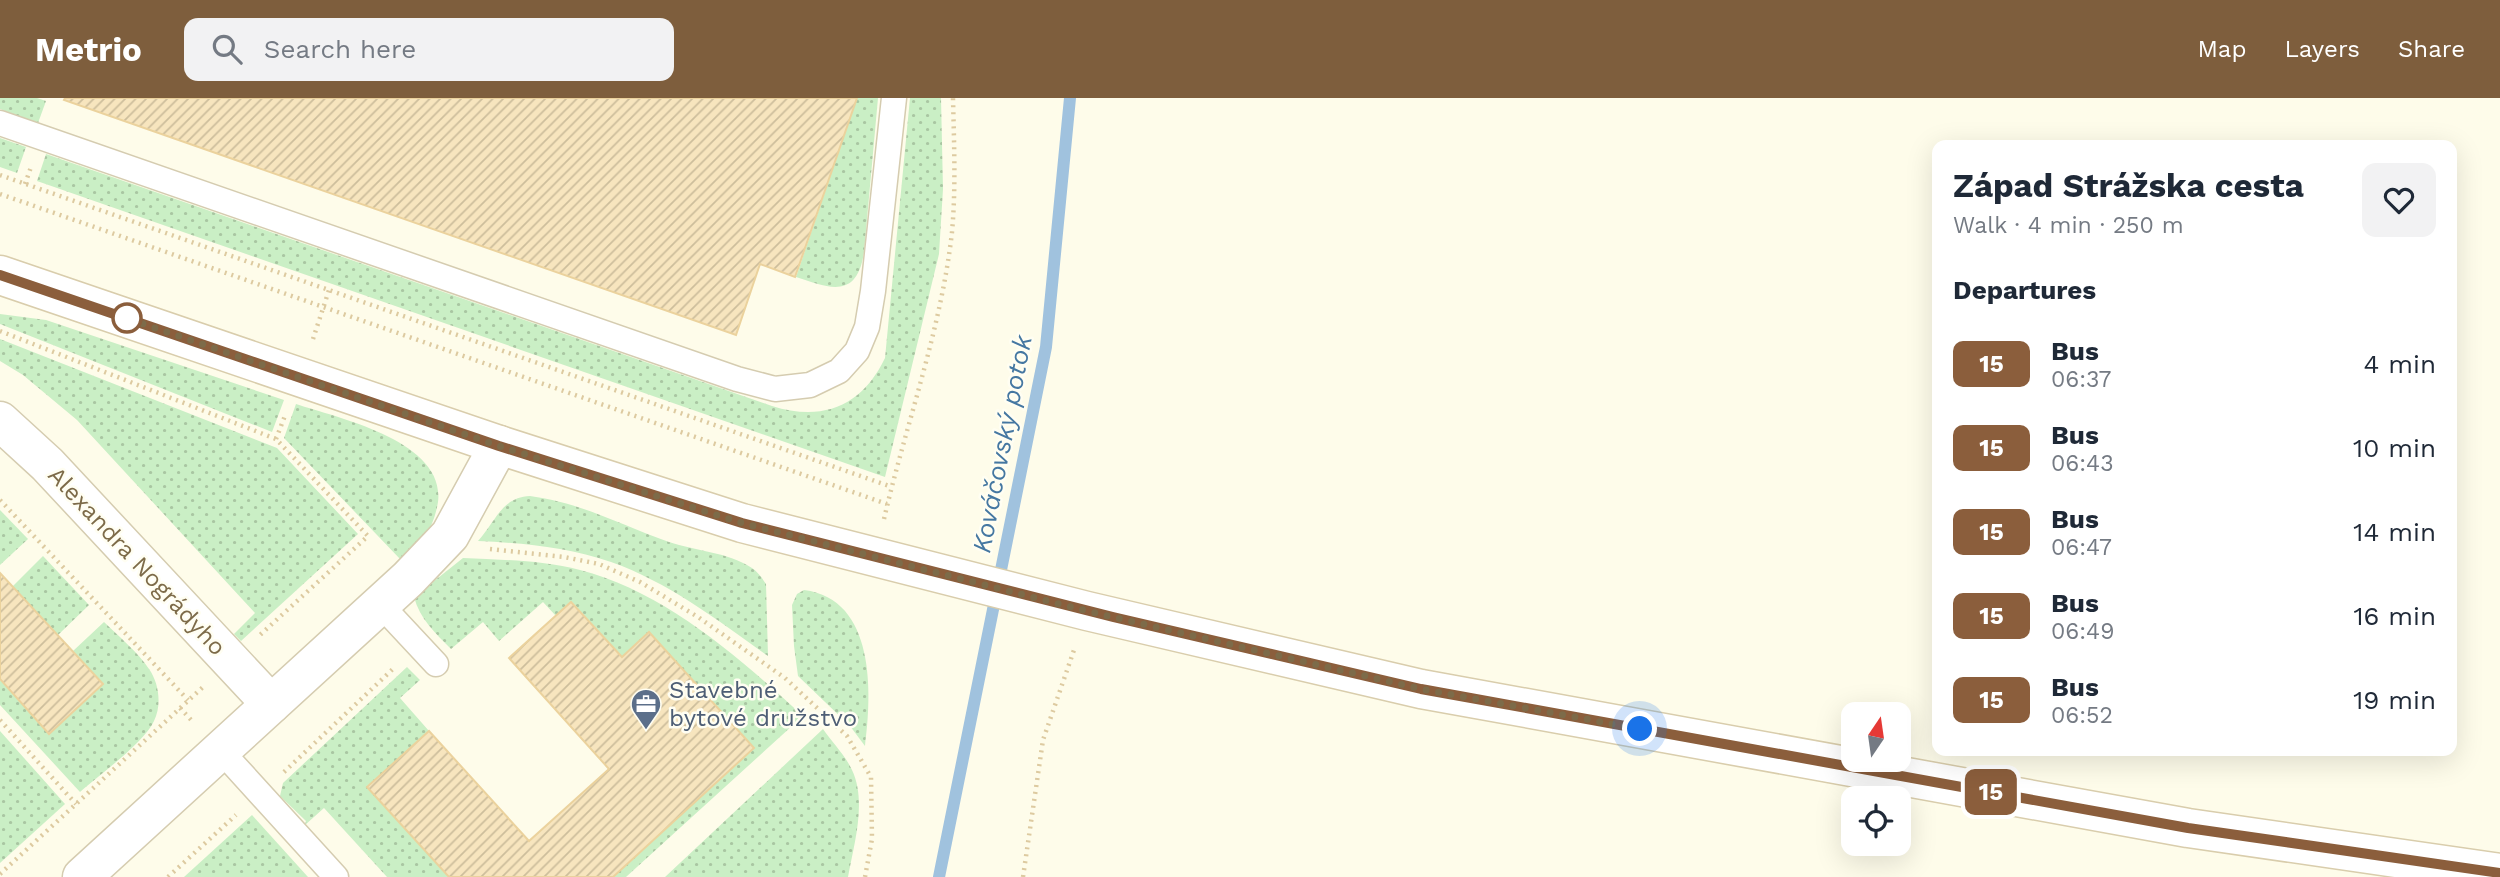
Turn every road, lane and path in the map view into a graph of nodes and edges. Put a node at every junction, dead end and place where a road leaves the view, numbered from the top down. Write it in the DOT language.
graph roads {
  1 [pos="894,98"];
  2 [pos="953,98"];
  3 [pos="0,123"];
  4 [pos="0,175"];
  5 [pos="0,194"];
  6 [pos="0,275"];
  7 [pos="329,290"];
  8 [pos="323,309"];
  9 [pos="0,331"];
  10 [pos="311,344"];
  11 [pos="290,402"];
  12 [pos="0,421"];
  13 [pos="276,439"];
  14 [pos="499,446"];
  15 [pos="892,486"];
  16 [pos="0,500"];
  17 [pos="887,505"];
  18 [pos="440,547"];
  19 [pos="875,556"];
  20 [pos="380,604"];
  21 [pos="1083,610"];
  22 [pos="253,642"];
  23 [pos="418,645"];
  24 [pos="436,664"];
  25 [pos="208,682"];
  26 [pos="188,700"];
  27 [pos="271,704"];
  28 [pos="0,720"];
  29 [pos="234,765"];
  30 [pos="260,794"];
  31 [pos="76,804"];
  32 [pos="2500,873"];
  33 [pos="0,874"];
  34 [pos="82,877"];
  35 [pos="169,877"];
  36 [pos="336,877"];
  37 [pos="865,877"];
  38 [pos="1023,877"];
  1 -- 3 [label="lane"];
  2 -- 15 [label="path"];
  4 -- 7 [label="path"];
  5 -- 8 [label="path"];
  6 -- 14 [label="street"];
  7 -- 8 [label="path"];
  7 -- 15 [label="path"];
  8 -- 10 [label="path"];
  8 -- 17 [label="path"];
  9 -- 13 [label="path"];
  11 -- 13 [label="path"];
  12 -- 27 [label="street, Alexandra Nográdyho"];
  13 -- 22 [label="path"];
  14 -- 18 [label="street"];
  14 -- 19 [label="street"];
  15 -- 17 [label="path"];
  16 -- 26 [label="path"];
  17 -- 19 [label="path"];
  18 -- 20 [label="street"];
  18 -- 37 [label="path"];
  19 -- 21 [label="street"];
  20 -- 23 [label="lane"];
  20 -- 27 [label="street"];
  21 -- 32 [label="street"];
  21 -- 38 [label="path"];
  23 -- 24 [label="lane"];
  23 -- 30 [label="path"];
  25 -- 26 [label="path"];
  26 -- 31 [label="path"];
  27 -- 34 [label="street"];
  28 -- 31 [label="path"];
  29 -- 30 [label="lane"];
  30 -- 35 [label="path"];
  30 -- 36 [label="lane"];
  31 -- 33 [label="path"];
}
